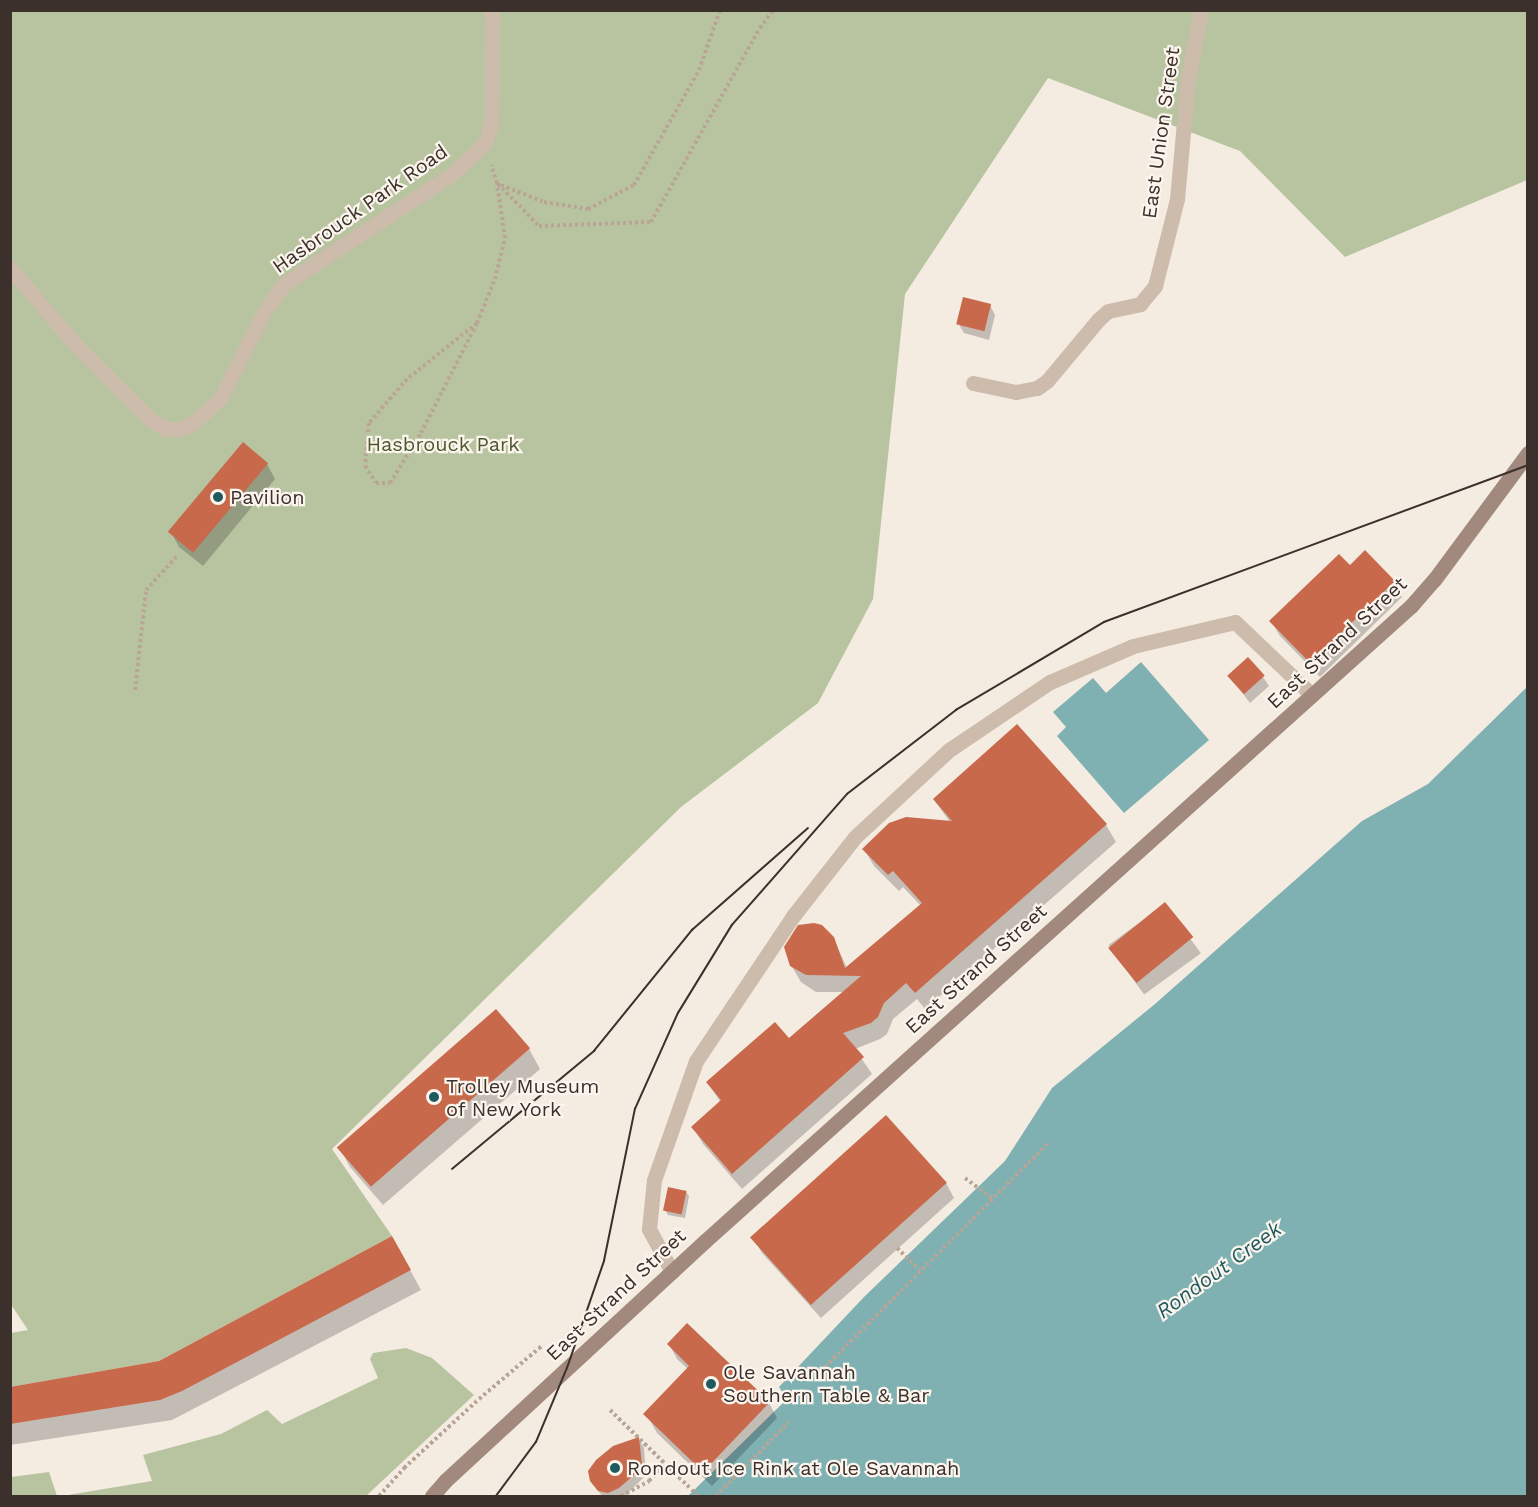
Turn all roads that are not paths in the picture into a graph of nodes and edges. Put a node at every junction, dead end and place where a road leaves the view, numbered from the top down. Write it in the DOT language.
graph roads {
  1 [pos="492,10"];
  2 [pos="1201,10"];
  3 [pos="10,268"];
  4 [pos="973,383"];
  5 [pos="1527,453"];
  6 [pos="1312,695"];
  7 [pos="672,1272"];
  8 [pos="432,1497"];
  1 -- 3 [label="street, Hasbrouck Park Road"];
  2 -- 4 [label="street, East Union Street"];
  5 -- 6 [label="street, East Strand Street"];
  6 -- 7 [label="street, East Strand Street"];
  6 -- 7 [label="street"];
  7 -- 8 [label="street, East Strand Street"];
}
